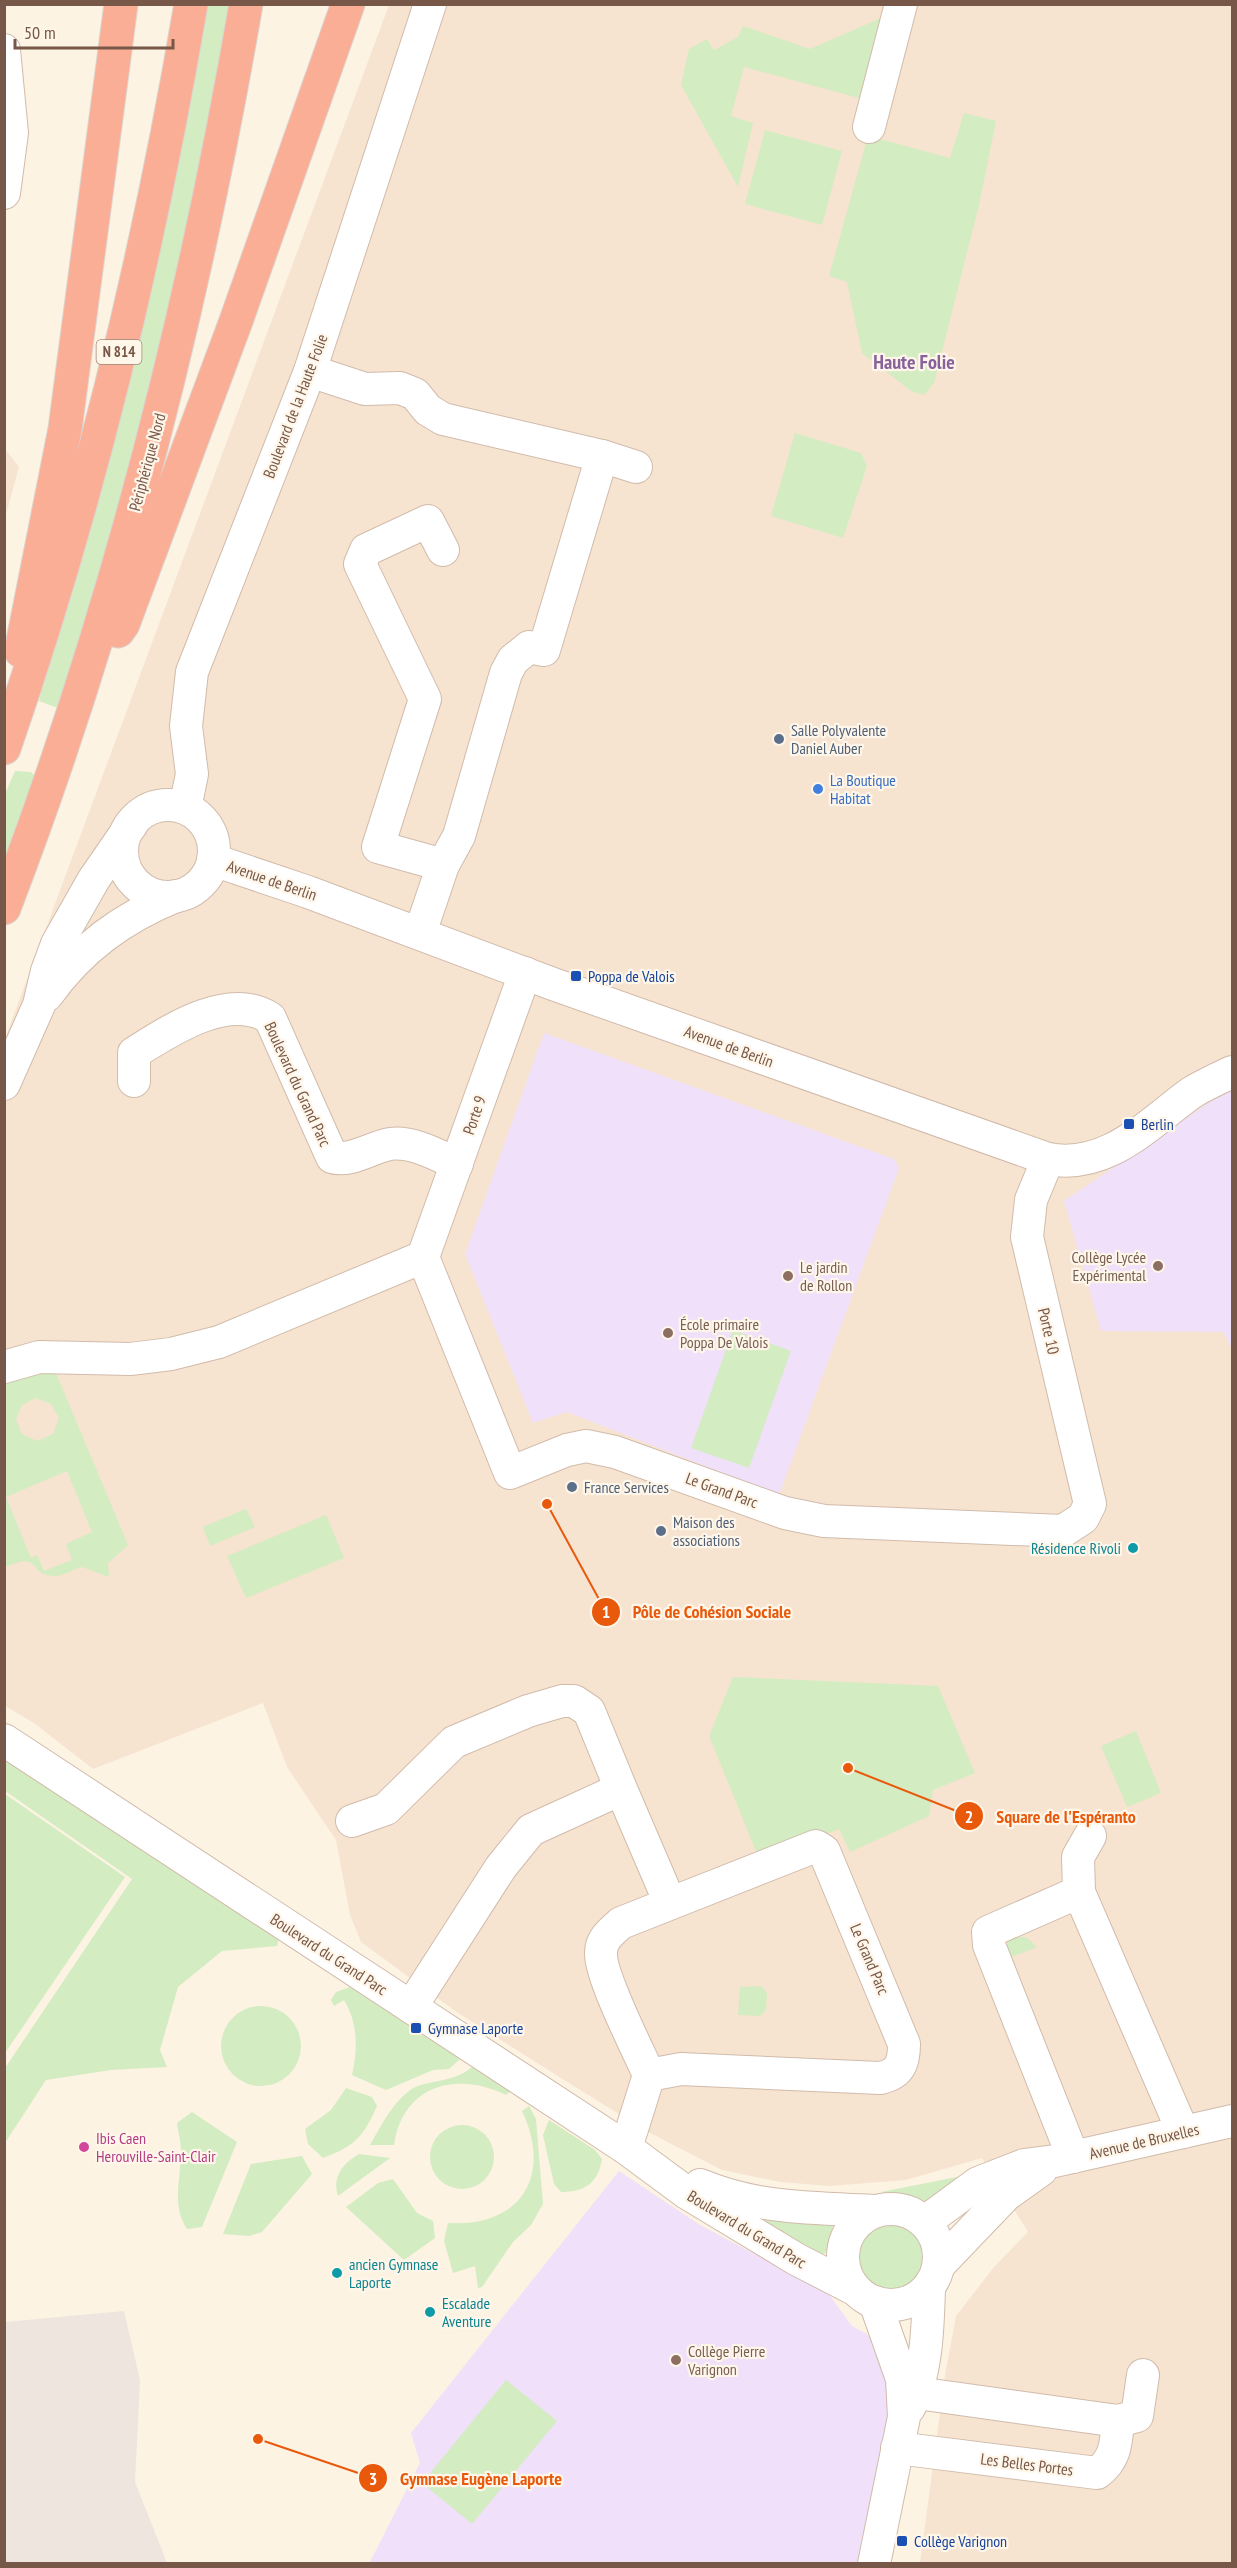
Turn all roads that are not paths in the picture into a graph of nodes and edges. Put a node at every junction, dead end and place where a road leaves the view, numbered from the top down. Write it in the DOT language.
graph roads {
  1 [pos="122,4"];
  2 [pos="191,4"];
  3 [pos="246,4"];
  4 [pos="348,4"];
  5 [pos="430,4"];
  6 [pos="902,4"];
  7 [pos="4,50"];
  8 [pos="869,128"];
  9 [pos="4,193"];
  10 [pos="310,371"];
  11 [pos="602,456"];
  12 [pos="636,467"];
  13 [pos="443,550"];
  14 [pos="90,668"];
  15 [pos="23,694"];
  16 [pos="4,748"];
  17 [pos="185,808"];
  18 [pos="132,824"];
  19 [pos="213,860"];
  20 [pos="443,865"];
  21 [pos="176,896"];
  22 [pos="4,908"];
  23 [pos="420,933"];
  24 [pos="525,973"];
  25 [pos="39,1005"];
  26 [pos="1233,1072"];
  27 [pos="134,1082"];
  28 [pos="4,1084"];
  29 [pos="1048,1159"];
  30 [pos="457,1164"];
  31 [pos="423,1257"];
  32 [pos="4,1367"];
  33 [pos="1090,1504"];
  34 [pos="8,1744"];
  35 [pos="621,1789"];
  36 [pos="352,1821"];
  37 [pos="1090,1836"];
  38 [pos="1079,1892"];
  39 [pos="670,1903"];
  40 [pos="411,2007"];
  41 [pos="649,2075"];
  42 [pos="1233,2121"];
  43 [pos="1183,2132"];
  44 [pos="634,2153"];
  45 [pos="1064,2159"];
  46 [pos="876,2211"];
  47 [pos="925,2222"];
  48 [pos="934,2276"];
  49 [pos="866,2296"];
  50 [pos="1143,2375"];
  51 [pos="910,2405"];
  52 [pos="1118,2421"];
  53 [pos="897,2448"];
  54 [pos="874,2564"];
  1 -- 15 [label="highway, N 814"];
  2 -- 15 [label="highway, N 814"];
  3 -- 14 [label="highway, Périphérique Nord"];
  4 -- 14 [label="highway"];
  5 -- 10 [label="street, Boulevard de la Haute Folie"];
  6 -- 8 [label="street"];
  7 -- 9 [label="street"];
  10 -- 11 [label="street"];
  10 -- 17 [label="street, Boulevard de la Haute Folie"];
  11 -- 12 [label="street"];
  11 -- 20 [label="street"];
  13 -- 20 [label="street"];
  14 -- 22 [label="highway, Périphérique Nord"];
  15 -- 16 [label="highway, N 814"];
  17 -- 18 [label="street"];
  17 -- 19 [label="street"];
  18 -- 21 [label="street"];
  18 -- 25 [label="street"];
  19 -- 21 [label="street"];
  19 -- 23 [label="street, Avenue de Berlin"];
  20 -- 23 [label="street"];
  21 -- 25 [label="street"];
  23 -- 24 [label="street, Avenue de Berlin"];
  24 -- 29 [label="street, Avenue de Berlin"];
  24 -- 30 [label="street, Porte 9"];
  25 -- 28 [label="street"];
  26 -- 29 [label="street, Avenue de Berlin"];
  27 -- 30 [label="street, Boulevard du Grand Parc"];
  29 -- 33 [label="street, Porte 10"];
  30 -- 31 [label="street, Porte 9"];
  31 -- 32 [label="street"];
  31 -- 33 [label="street, Le Grand Parc"];
  34 -- 40 [label="street, Boulevard du Grand Parc"];
  35 -- 36 [label="street"];
  35 -- 39 [label="street"];
  35 -- 40 [label="street"];
  37 -- 38 [label="street"];
  38 -- 43 [label="street"];
  38 -- 45 [label="street"];
  39 -- 41 [label="street"];
  39 -- 41 [label="street, Le Grand Parc"];
  40 -- 44 [label="street, Boulevard du Grand Parc"];
  41 -- 44 [label="street"];
  42 -- 43 [label="street, Avenue de Bruxelles"];
  43 -- 45 [label="street, Avenue de Bruxelles"];
  44 -- 46 [label="street, Boulevard du Grand Parc"];
  44 -- 49 [label="street, Boulevard du Grand Parc"];
  45 -- 47 [label="street, Avenue de Bruxelles"];
  45 -- 48 [label="street, Avenue de Bruxelles"];
  46 -- 47 [label="street"];
  46 -- 49 [label="street"];
  47 -- 48 [label="street"];
  48 -- 49 [label="street"];
  48 -- 51 [label="street"];
  49 -- 51 [label="street"];
  50 -- 52 [label="street"];
  51 -- 52 [label="street"];
  51 -- 53 [label="street"];
  52 -- 53 [label="street, Les Belles Portes"];
  53 -- 54 [label="street"];
}
